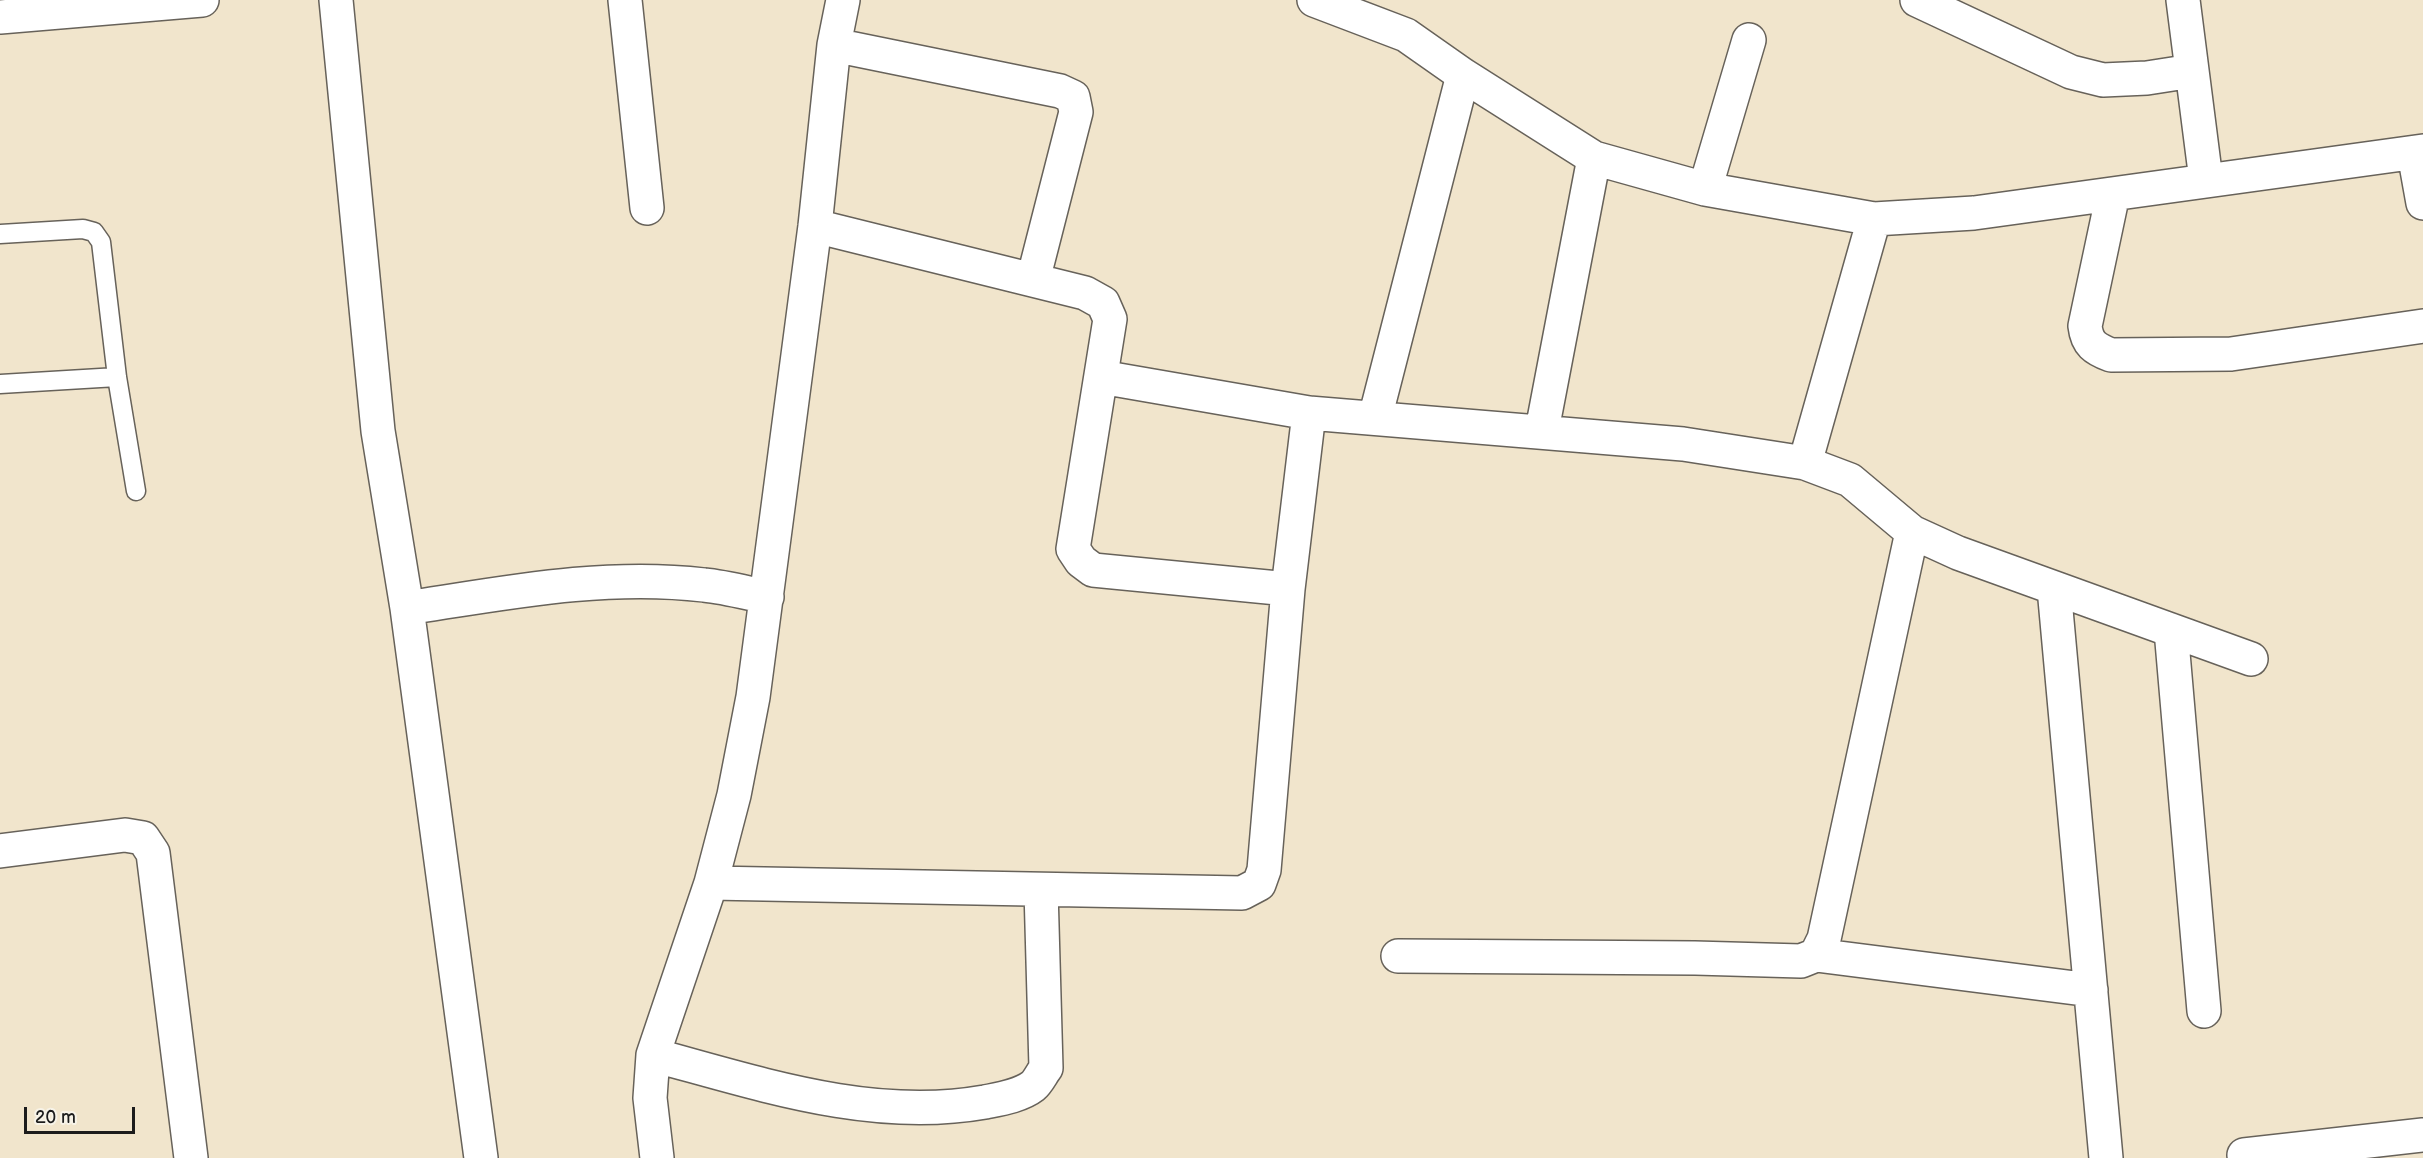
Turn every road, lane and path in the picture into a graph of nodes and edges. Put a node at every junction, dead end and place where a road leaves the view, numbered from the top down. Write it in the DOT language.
graph roads {
  1 [pos="201,0"];
  2 [pos="336,0"];
  3 [pos="625,0"];
  4 [pos="843,0"];
  5 [pos="1314,0"];
  6 [pos="1917,0"];
  7 [pos="2183,0"];
  8 [pos="0,17"];
  9 [pos="1749,40"];
  10 [pos="834,45"];
  11 [pos="2192,71"];
  12 [pos="1462,75"];
  13 [pos="2418,152"];
  14 [pos="1594,158"];
  15 [pos="2206,180"];
  16 [pos="1705,189"];
  17 [pos="2113,194"];
  18 [pos="2423,203"];
  19 [pos="647,208"];
  20 [pos="1874,219"];
  21 [pos="815,226"];
  22 [pos="0,234"];
  23 [pos="1033,280"];
  24 [pos="2423,326"];
  25 [pos="117,377"];
  26 [pos="1101,377"];
  27 [pos="0,384"];
  28 [pos="1309,413"];
  29 [pos="1375,418"];
  30 [pos="1542,430"];
  31 [pos="1805,462"];
  32 [pos="135,491"];
  33 [pos="1912,532"];
  34 [pos="2054,588"];
  35 [pos="1288,589"];
  36 [pos="768,597"];
  37 [pos="407,608"];
  38 [pos="2171,630"];
  39 [pos="2251,659"];
  40 [pos="0,851"];
  41 [pos="711,883"];
  42 [pos="1041,890"];
  43 [pos="1816,955"];
  44 [pos="1398,956"];
  45 [pos="2091,990"];
  46 [pos="2204,1011"];
  47 [pos="653,1055"];
  48 [pos="2423,1135"];
  49 [pos="2244,1155"];
  50 [pos="192,1158"];
  51 [pos="481,1158"];
  52 [pos="657,1158"];
  53 [pos="2106,1158"];
  1 -- 8 [label="street"];
  2 -- 37 [label="street"];
  3 -- 19 [label="street"];
  4 -- 10 [label="street"];
  5 -- 12 [label="street"];
  6 -- 11 [label="street"];
  7 -- 11 [label="street"];
  9 -- 16 [label="street"];
  10 -- 21 [label="street"];
  10 -- 23 [label="street"];
  11 -- 15 [label="street"];
  12 -- 14 [label="street"];
  12 -- 29 [label="street"];
  13 -- 15 [label="street"];
  13 -- 18 [label="street"];
  14 -- 16 [label="street"];
  14 -- 30 [label="street"];
  15 -- 17 [label="street"];
  16 -- 20 [label="street"];
  17 -- 20 [label="street"];
  17 -- 24 [label="street"];
  20 -- 31 [label="street"];
  21 -- 23 [label="street"];
  21 -- 36 [label="street"];
  22 -- 25 [label="lane"];
  23 -- 26 [label="street"];
  25 -- 27 [label="lane"];
  25 -- 32 [label="lane"];
  26 -- 28 [label="street"];
  26 -- 35 [label="street"];
  28 -- 29 [label="street"];
  28 -- 35 [label="street"];
  29 -- 30 [label="street"];
  30 -- 31 [label="street"];
  31 -- 33 [label="street"];
  33 -- 34 [label="street"];
  33 -- 43 [label="street"];
  34 -- 38 [label="street"];
  34 -- 45 [label="street"];
  35 -- 42 [label="street"];
  36 -- 37 [label="street"];
  36 -- 41 [label="street"];
  37 -- 51 [label="street"];
  38 -- 39 [label="street"];
  38 -- 46 [label="street"];
  40 -- 50 [label="street"];
  41 -- 42 [label="street"];
  41 -- 47 [label="street"];
  42 -- 47 [label="street"];
  43 -- 44 [label="street"];
  43 -- 45 [label="street"];
  45 -- 53 [label="street"];
  47 -- 52 [label="street"];
  48 -- 49 [label="street"];
}
